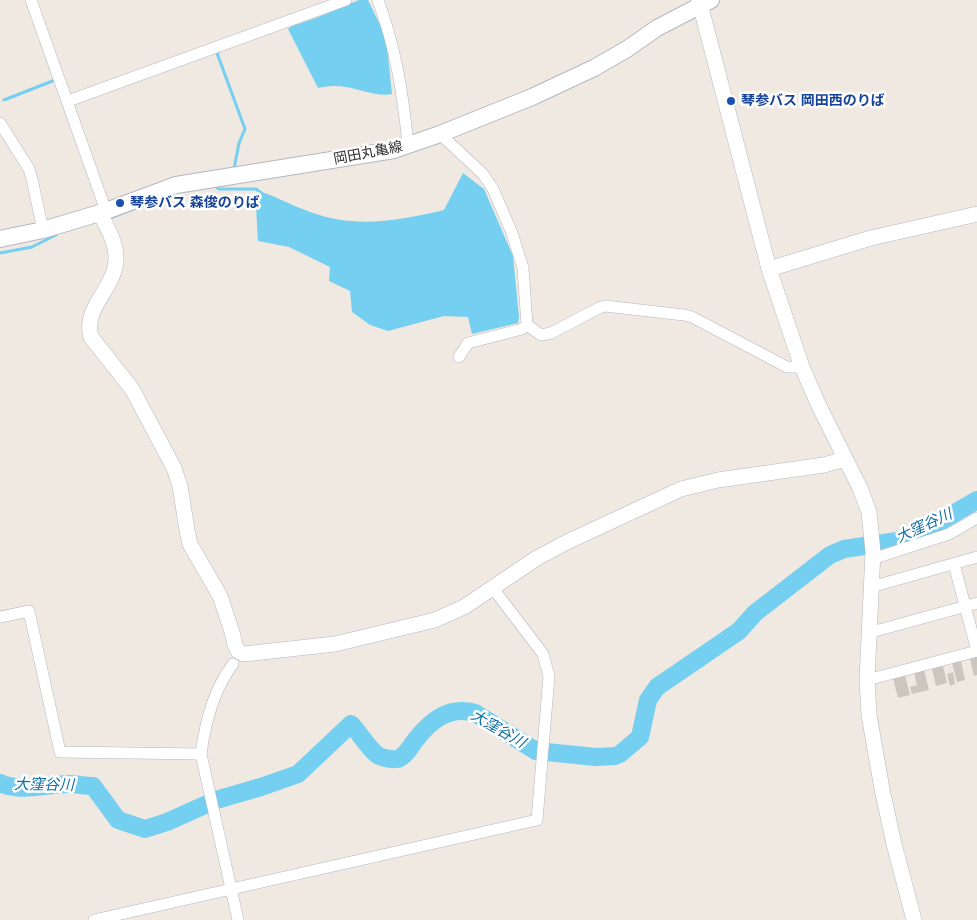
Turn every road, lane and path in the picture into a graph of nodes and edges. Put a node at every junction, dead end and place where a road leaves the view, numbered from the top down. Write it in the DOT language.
graph roads {
  1 [pos="31,0"];
  2 [pos="346,0"];
  3 [pos="378,0"];
  4 [pos="704,2"];
  5 [pos="68,101"];
  6 [pos="0,123"];
  7 [pos="440,134"];
  8 [pos="408,145"];
  9 [pos="977,214"];
  10 [pos="103,216"];
  11 [pos="43,230"];
  12 [pos="0,239"];
  13 [pos="769,269"];
  14 [pos="527,325"];
  15 [pos="459,357"];
  16 [pos="802,367"];
  17 [pos="845,459"];
  18 [pos="977,518"];
  19 [pos="873,551"];
  20 [pos="977,558"];
  21 [pos="954,564"];
  22 [pos="492,587"];
  23 [pos="871,587"];
  24 [pos="977,602"];
  25 [pos="965,606"];
  26 [pos="0,617"];
  27 [pos="868,633"];
  28 [pos="977,651"];
  29 [pos="233,664"];
  30 [pos="867,680"];
  31 [pos="201,754"];
  32 [pos="231,888"];
  33 [pos="94,920"];
  34 [pos="238,920"];
  35 [pos="914,920"];
  1 -- 5 [label="street"];
  2 -- 5 [label="street"];
  3 -- 8 [label="street"];
  4 -- 7 [label="main road, 岡田丸亀線"];
  4 -- 13 [label="street"];
  5 -- 10 [label="street"];
  6 -- 11 [label="street"];
  7 -- 8 [label="main road, 岡田丸亀線"];
  7 -- 14 [label="street"];
  8 -- 10 [label="main road, 岡田丸亀線"];
  9 -- 13 [label="street"];
  10 -- 11 [label="main road, 岡田丸亀線"];
  10 -- 22 [label="street"];
  11 -- 12 [label="main road, 岡田丸亀線"];
  13 -- 16 [label="street"];
  14 -- 15 [label="street"];
  14 -- 16 [label="street"];
  16 -- 17 [label="street"];
  17 -- 19 [label="street"];
  17 -- 22 [label="street"];
  18 -- 19 [label="street"];
  19 -- 23 [label="street"];
  20 -- 21 [label="street"];
  21 -- 23 [label="street"];
  21 -- 25 [label="street"];
  22 -- 32 [label="street"];
  23 -- 27 [label="street"];
  24 -- 25 [label="street"];
  25 -- 27 [label="street"];
  25 -- 28 [label="street"];
  26 -- 31 [label="street"];
  27 -- 30 [label="street"];
  28 -- 30 [label="street"];
  29 -- 31 [label="street"];
  30 -- 35 [label="street"];
  31 -- 32 [label="street"];
  32 -- 33 [label="street"];
  32 -- 34 [label="street"];
}
